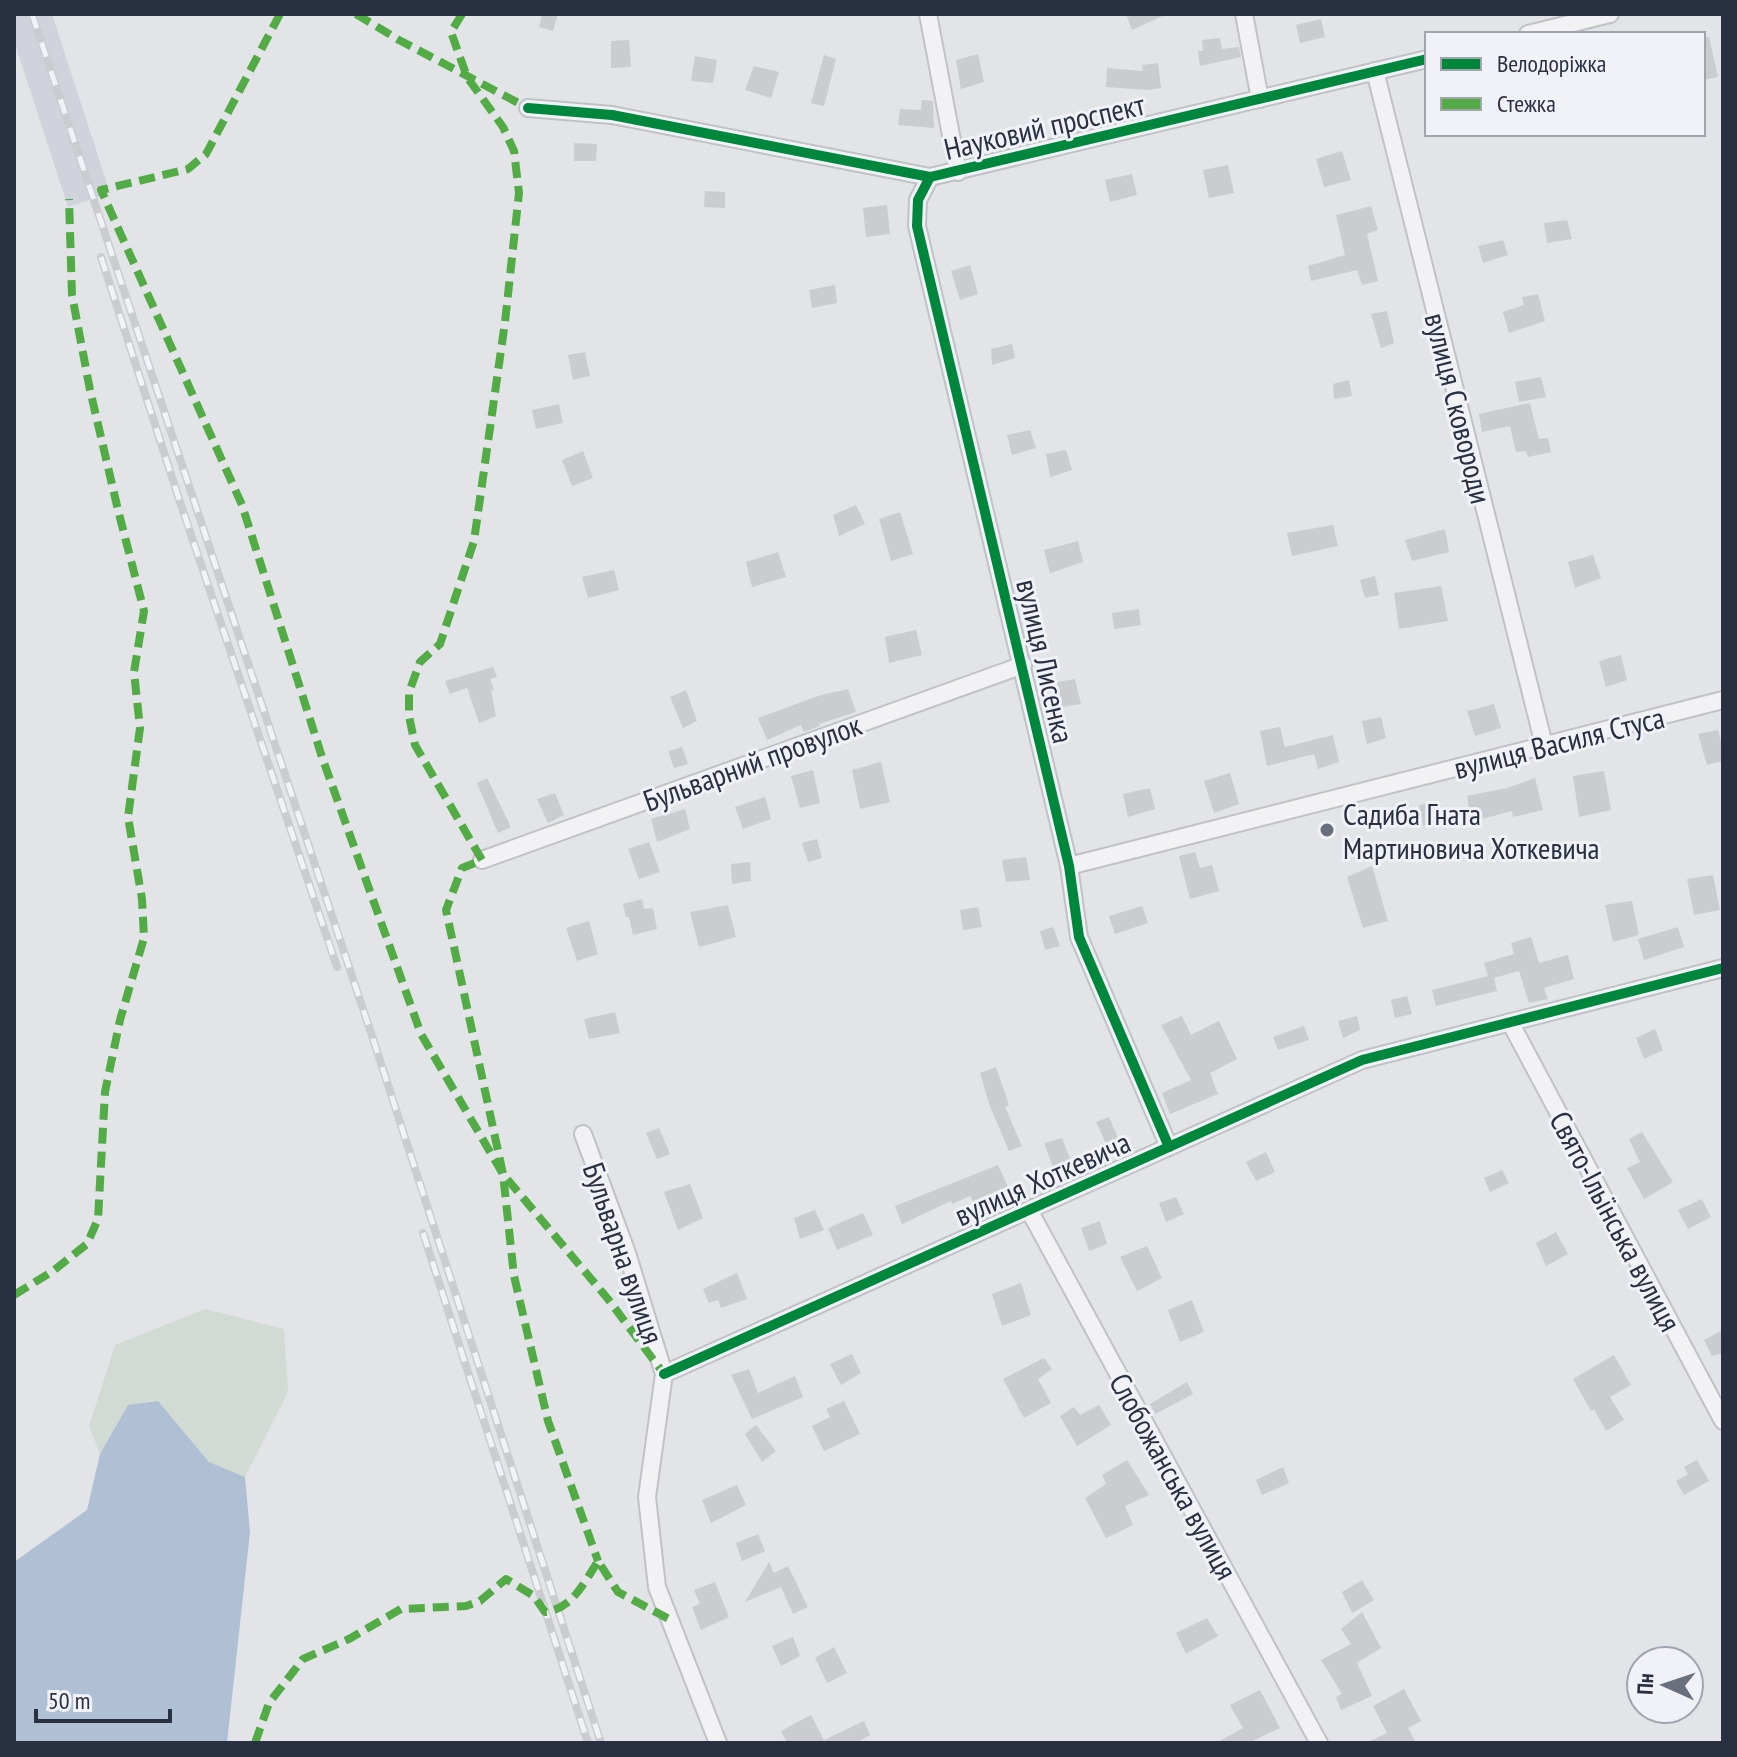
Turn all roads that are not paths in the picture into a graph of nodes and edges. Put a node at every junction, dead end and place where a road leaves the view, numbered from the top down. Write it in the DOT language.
graph roads {
  1 [pos="928,14"];
  2 [pos="1244,14"];
  3 [pos="1610,14"];
  4 [pos="1536,32"];
  5 [pos="1425,59"];
  6 [pos="1375,71"];
  7 [pos="1260,99"];
  8 [pos="528,108"];
  9 [pos="958,172"];
  10 [pos="930,177"];
  11 [pos="1023,665"];
  12 [pos="1723,700"];
  13 [pos="1544,745"];
  14 [pos="482,860"];
  15 [pos="1069,866"];
  16 [pos="1723,968"];
  17 [pos="1510,1022"];
  18 [pos="583,1134"];
  19 [pos="1169,1147"];
  20 [pos="1029,1210"];
  21 [pos="664,1374"];
  22 [pos="1723,1421"];
  23 [pos="718,1743"];
  24 [pos="1319,1743"];
  1 -- 9 [label="street"];
  2 -- 7 [label="street"];
  3 -- 4 [label="street"];
  5 -- 6 [label="street, Науковий проспект"];
  6 -- 7 [label="street, Науковий проспект"];
  6 -- 13 [label="street, вулиця Сковороди"];
  7 -- 9 [label="street, Науковий проспект"];
  8 -- 10 [label="street, Науковий проспект"];
  9 -- 10 [label="street, Науковий проспект"];
  10 -- 11 [label="street, вулиця Лисенка"];
  11 -- 14 [label="street, Бульварний провулок"];
  11 -- 15 [label="street, вулиця Лисенка"];
  12 -- 13 [label="street, вулиця Василя Стуса"];
  13 -- 15 [label="street, вулиця Василя Стуса"];
  15 -- 19 [label="street, вулиця Лисенка"];
  16 -- 17 [label="street, вулиця Хоткевича"];
  17 -- 19 [label="street, вулиця Хоткевича"];
  17 -- 22 [label="street, Свято-Ільїнська вулиця"];
  18 -- 21 [label="street, Бульварна вулиця"];
  19 -- 20 [label="street, вулиця Хоткевича"];
  20 -- 21 [label="street, вулиця Хоткевича"];
  20 -- 24 [label="street, Слобожанська вулиця"];
  21 -- 23 [label="street, Бульварна вулиця"];
}
